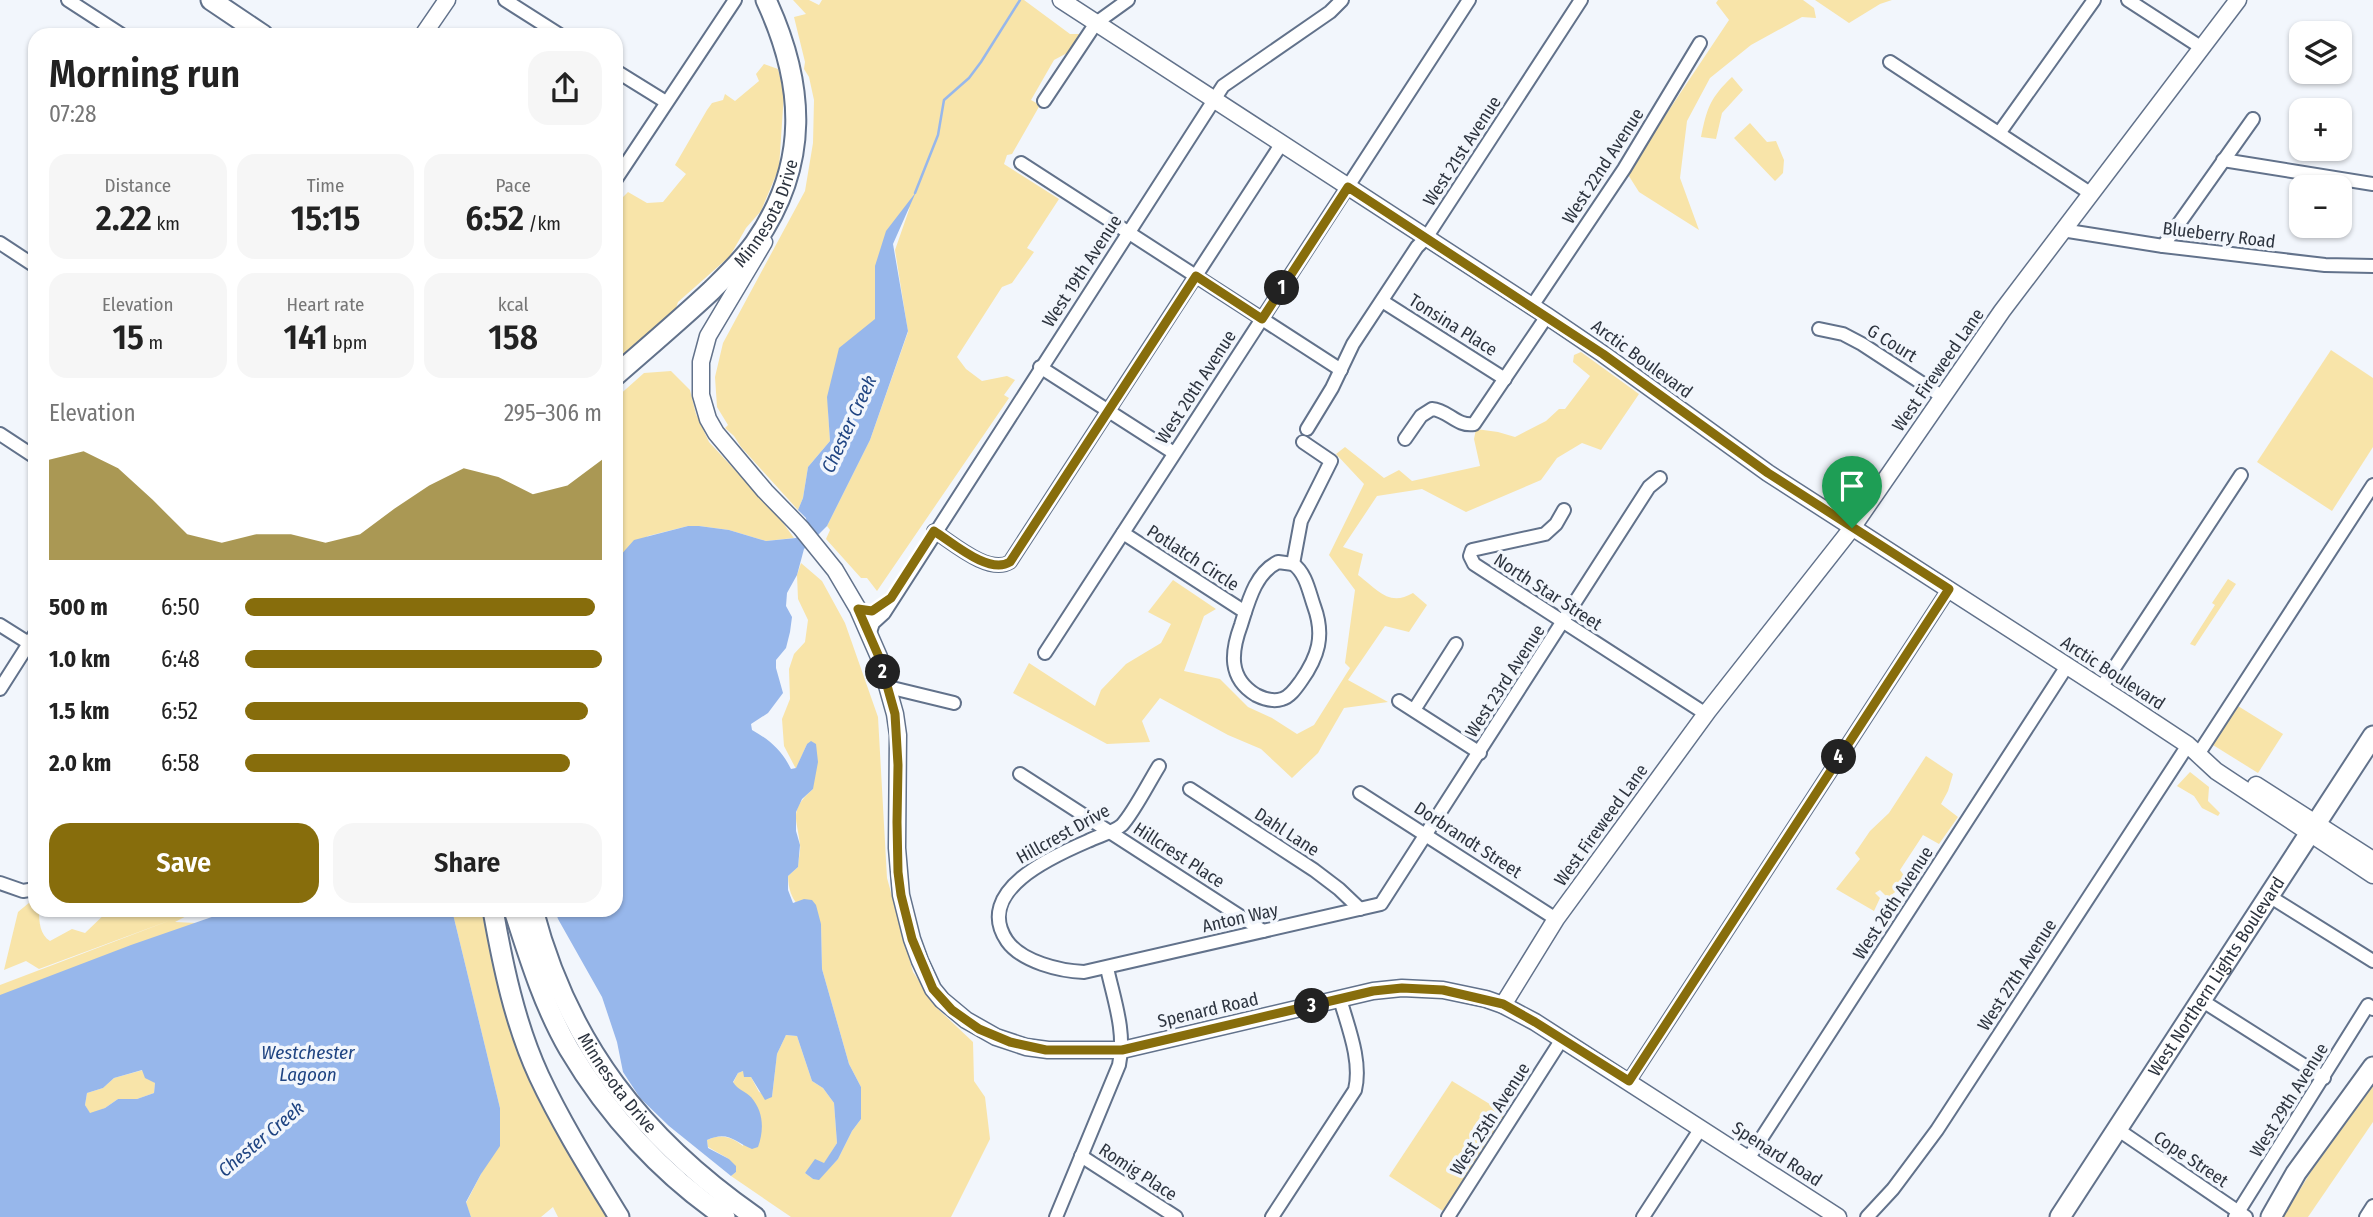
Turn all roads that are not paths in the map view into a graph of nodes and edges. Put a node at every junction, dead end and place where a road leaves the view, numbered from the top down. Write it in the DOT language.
graph roads {
  1 [pos="68,0"];
  2 [pos="211,0"];
  3 [pos="447,0"];
  4 [pos="505,0"];
  5 [pos="735,0"];
  6 [pos="766,0"];
  7 [pos="1061,0"];
  8 [pos="1128,0"];
  9 [pos="1342,0"];
  10 [pos="1469,0"];
  11 [pos="1581,0"];
  12 [pos="2094,0"];
  13 [pos="2128,0"];
  14 [pos="2238,0"];
  15 [pos="1096,23"];
  16 [pos="111,28"];
  17 [pos="253,28"];
  18 [pos="428,28"];
  19 [pos="549,28"];
  20 [pos="1699,43"];
  21 [pos="2202,48"];
  22 [pos="1890,62"];
  23 [pos="623,75"];
  24 [pos="1214,99"];
  25 [pos="1044,101"];
  26 [pos="666,102"];
  27 [pos="2253,119"];
  28 [pos="2000,132"];
  29 [pos="1282,144"];
  30 [pos="2223,160"];
  31 [pos="1021,163"];
  32 [pos="623,168"];
  33 [pos="2373,184"];
  34 [pos="1348,187"];
  35 [pos="2090,193"];
  36 [pos="782,195"];
  37 [pos="2062,230"];
  38 [pos="1128,232"];
  39 [pos="1426,238"];
  40 [pos="0,243"];
  41 [pos="2163,246"];
  42 [pos="28,261"];
  43 [pos="2373,267"];
  44 [pos="1196,276"];
  45 [pos="1382,301"];
  46 [pos="1532,306"];
  47 [pos="1547,316"];
  48 [pos="1262,319"];
  49 [pos="1819,329"];
  50 [pos="1040,367"];
  51 [pos="623,369"];
  52 [pos="1341,370"];
  53 [pos="1505,379"];
  54 [pos="1943,397"];
  55 [pos="1108,411"];
  56 [pos="1307,429"];
  57 [pos="0,434"];
  58 [pos="1405,439"];
  59 [pos="1303,443"];
  60 [pos="28,452"];
  61 [pos="1174,453"];
  62 [pos="2241,475"];
  63 [pos="1660,478"];
  64 [pos="2373,485"];
  65 [pos="1564,510"];
  66 [pos="1852,528"];
  67 [pos="934,531"];
  68 [pos="1123,533"];
  69 [pos="1293,564"];
  70 [pos="1949,589"];
  71 [pos="891,598"];
  72 [pos="858,609"];
  73 [pos="1245,612"];
  74 [pos="1564,622"];
  75 [pos="0,625"];
  76 [pos="869,635"];
  77 [pos="28,639"];
  78 [pos="1455,644"];
  79 [pos="28,648"];
  80 [pos="1045,653"];
  81 [pos="2067,666"];
  82 [pos="888,687"];
  83 [pos="2101,688"];
  84 [pos="0,689"];
  85 [pos="1399,701"];
  86 [pos="954,704"];
  87 [pos="1414,710"];
  88 [pos="1706,713"];
  89 [pos="2373,736"];
  90 [pos="2193,749"];
  91 [pos="1480,753"];
  92 [pos="1159,766"];
  93 [pos="1020,774"];
  94 [pos="1190,789"];
  95 [pos="1360,793"];
  96 [pos="2313,828"];
  97 [pos="1111,831"];
  98 [pos="1427,835"];
  99 [pos="2373,860"];
  100 [pos="2373,875"];
  101 [pos="0,883"];
  102 [pos="28,890"];
  103 [pos="2269,896"];
  104 [pos="1381,904"];
  105 [pos="1360,909"];
  106 [pos="494,917"];
  107 [pos="516,917"];
  108 [pos="535,917"];
  109 [pos="1556,919"];
  110 [pos="1264,931"];
  111 [pos="2373,961"];
  112 [pos="1107,968"];
  113 [pos="1340,999"];
  114 [pos="2202,1000"];
  115 [pos="1503,1004"];
  116 [pos="2373,1009"];
  117 [pos="1562,1039"];
  118 [pos="1122,1050"];
  119 [pos="2373,1067"];
  120 [pos="2324,1078"];
  121 [pos="1629,1081"];
  122 [pos="1701,1128"];
  123 [pos="2117,1129"];
  124 [pos="1082,1156"];
  125 [pos="1748,1159"];
  126 [pos="2373,1206"];
  127 [pos="2240,1215"];
  128 [pos="619,1217"];
  129 [pos="725,1217"];
  130 [pos="755,1217"];
  131 [pos="1056,1217"];
  132 [pos="1176,1217"];
  133 [pos="1272,1217"];
  134 [pos="1448,1217"];
  135 [pos="1643,1217"];
  136 [pos="1838,1217"];
  137 [pos="1867,1217"];
  138 [pos="2060,1217"];
  139 [pos="2271,1217"];
  140 [pos="2366,1217"];
  1 -- 16 [label="street"];
  2 -- 17 [label="main road"];
  3 -- 18 [label="main road"];
  4 -- 19 [label="street"];
  5 -- 26 [label="street"];
  6 -- 36 [label="main road, Minnesota Drive"];
  7 -- 15 [label="main road, Arctic Boulevard"];
  8 -- 15 [label="street"];
  9 -- 24 [label="street, West 19th Avenue"];
  10 -- 34 [label="street, West 20th Avenue"];
  11 -- 39 [label="street, West 21st Avenue"];
  12 -- 28 [label="street"];
  13 -- 21 [label="street"];
  14 -- 21 [label="main road, West Fireweed Lane"];
  15 -- 24 [label="main road, Arctic Boulevard"];
  15 -- 25 [label="street"];
  20 -- 46 [label="street, West 22nd Avenue"];
  21 -- 35 [label="main road, West Fireweed Lane"];
  22 -- 28 [label="street"];
  23 -- 26 [label="street"];
  24 -- 29 [label="main road, Arctic Boulevard"];
  24 -- 38 [label="street, West 19th Avenue"];
  26 -- 32 [label="street"];
  27 -- 30 [label="street"];
  28 -- 35 [label="street"];
  29 -- 34 [label="main road, Arctic Boulevard"];
  29 -- 44 [label="street"];
  30 -- 33 [label="street"];
  30 -- 41 [label="street"];
  31 -- 38 [label="street"];
  34 -- 39 [label="main road, Arctic Boulevard"];
  34 -- 48 [label="street, West 20th Avenue"];
  35 -- 37 [label="main road, West Fireweed Lane"];
  36 -- 51 [label="main road, Minnesota Drive"];
  36 -- 72 [label="main road, Spenard Road"];
  37 -- 41 [label="street, Blueberry Road"];
  37 -- 54 [label="main road, West Fireweed Lane"];
  38 -- 44 [label="street"];
  38 -- 50 [label="street, West 19th Avenue"];
  39 -- 45 [label="street, West 21st Avenue"];
  39 -- 46 [label="main road, Arctic Boulevard"];
  40 -- 42 [label="street"];
  41 -- 43 [label="street, Blueberry Road"];
  44 -- 48 [label="street"];
  44 -- 55 [label="street"];
  45 -- 52 [label="street, West 21st Avenue"];
  45 -- 53 [label="street, Tonsina Place"];
  46 -- 47 [label="main road, Arctic Boulevard"];
  47 -- 53 [label="street"];
  47 -- 66 [label="main road, Arctic Boulevard"];
  48 -- 52 [label="street"];
  48 -- 61 [label="street, West 20th Avenue"];
  49 -- 54 [label="street, G Court"];
  50 -- 55 [label="street"];
  50 -- 67 [label="street, West 19th Avenue"];
  52 -- 56 [label="street, West 21st Avenue"];
  53 -- 58 [label="street"];
  54 -- 66 [label="main road, West Fireweed Lane"];
  55 -- 61 [label="street"];
  55 -- 67 [label="street"];
  57 -- 60 [label="street"];
  59 -- 69 [label="street"];
  61 -- 68 [label="street, West 20th Avenue"];
  62 -- 83 [label="street"];
  63 -- 74 [label="street, West 23rd Avenue"];
  64 -- 90 [label="street, West 27th Avenue"];
  65 -- 74 [label="street, North Star Street"];
  66 -- 70 [label="main road, Arctic Boulevard"];
  66 -- 88 [label="main road, West Fireweed Lane"];
  67 -- 71 [label="street, West 19th Avenue"];
  68 -- 73 [label="street, Potlatch Circle"];
  68 -- 80 [label="street, West 20th Avenue"];
  69 -- 73 [label="street"];
  69 -- 73 [label="street"];
  70 -- 81 [label="main road, Arctic Boulevard"];
  70 -- 121 [label="street"];
  71 -- 72 [label="street"];
  71 -- 76 [label="street, West 19th Avenue"];
  72 -- 76 [label="main road, Spenard Road"];
  74 -- 88 [label="street, North Star Street"];
  74 -- 91 [label="street, West 23rd Avenue"];
  75 -- 77 [label="street"];
  76 -- 82 [label="main road, Spenard Road"];
  78 -- 87 [label="street"];
  79 -- 84 [label="street"];
  81 -- 83 [label="main road, Arctic Boulevard"];
  81 -- 125 [label="street, West 26th Avenue"];
  82 -- 86 [label="street"];
  82 -- 118 [label="main road, Spenard Road"];
  83 -- 90 [label="main road, Arctic Boulevard"];
  85 -- 87 [label="street"];
  87 -- 91 [label="street"];
  88 -- 109 [label="main road, West Fireweed Lane"];
  89 -- 96 [label="main road, West Northern Lights Boulevard"];
  90 -- 96 [label="main road, Arctic Boulevard"];
  90 -- 137 [label="street, West 27th Avenue"];
  91 -- 98 [label="street, West 23rd Avenue"];
  92 -- 97 [label="street, Hillcrest Drive"];
  93 -- 97 [label="street, Hillcrest Place"];
  94 -- 105 [label="street, Dahl Lane"];
  95 -- 98 [label="street, Dorbrandt Street"];
  96 -- 99 [label="main road, Arctic Boulevard"];
  96 -- 100 [label="main road, Arctic Boulevard"];
  96 -- 103 [label="main road, West Northern Lights Boulevard"];
  97 -- 110 [label="street, Hillcrest Place"];
  97 -- 112 [label="street, Hillcrest Drive"];
  98 -- 104 [label="street, West 23rd Avenue"];
  98 -- 109 [label="street, Dorbrandt Street"];
  101 -- 102 [label="street"];
  103 -- 111 [label="street"];
  103 -- 114 [label="main road, West Northern Lights Boulevard"];
  104 -- 105 [label="street, Anton Way"];
  105 -- 110 [label="street, Anton Way"];
  106 -- 128 [label="main road"];
  107 -- 129 [label="main road, Minnesota Drive"];
  108 -- 130 [label="main road, Minnesota Drive"];
  109 -- 115 [label="main road, West Fireweed Lane"];
  110 -- 112 [label="street, Anton Way"];
  112 -- 118 [label="street"];
  113 -- 115 [label="main road, Spenard Road"];
  113 -- 118 [label="main road, Spenard Road"];
  113 -- 133 [label="street"];
  114 -- 120 [label="street"];
  114 -- 123 [label="main road, West Northern Lights Boulevard"];
  115 -- 117 [label="main road, Spenard Road"];
  116 -- 120 [label="street, West 29th Avenue"];
  117 -- 121 [label="main road, Spenard Road"];
  117 -- 134 [label="street, West 25th Avenue"];
  118 -- 124 [label="street"];
  119 -- 139 [label="main road"];
  120 -- 127 [label="street, West 29th Avenue"];
  121 -- 122 [label="main road, Spenard Road"];
  122 -- 125 [label="main road, Spenard Road"];
  122 -- 135 [label="street"];
  123 -- 127 [label="street, Cope Street"];
  123 -- 138 [label="main road, West Northern Lights Boulevard"];
  124 -- 131 [label="street"];
  124 -- 132 [label="street, Romig Place"];
  125 -- 136 [label="main road, Spenard Road"];
  126 -- 140 [label="street"];
}
